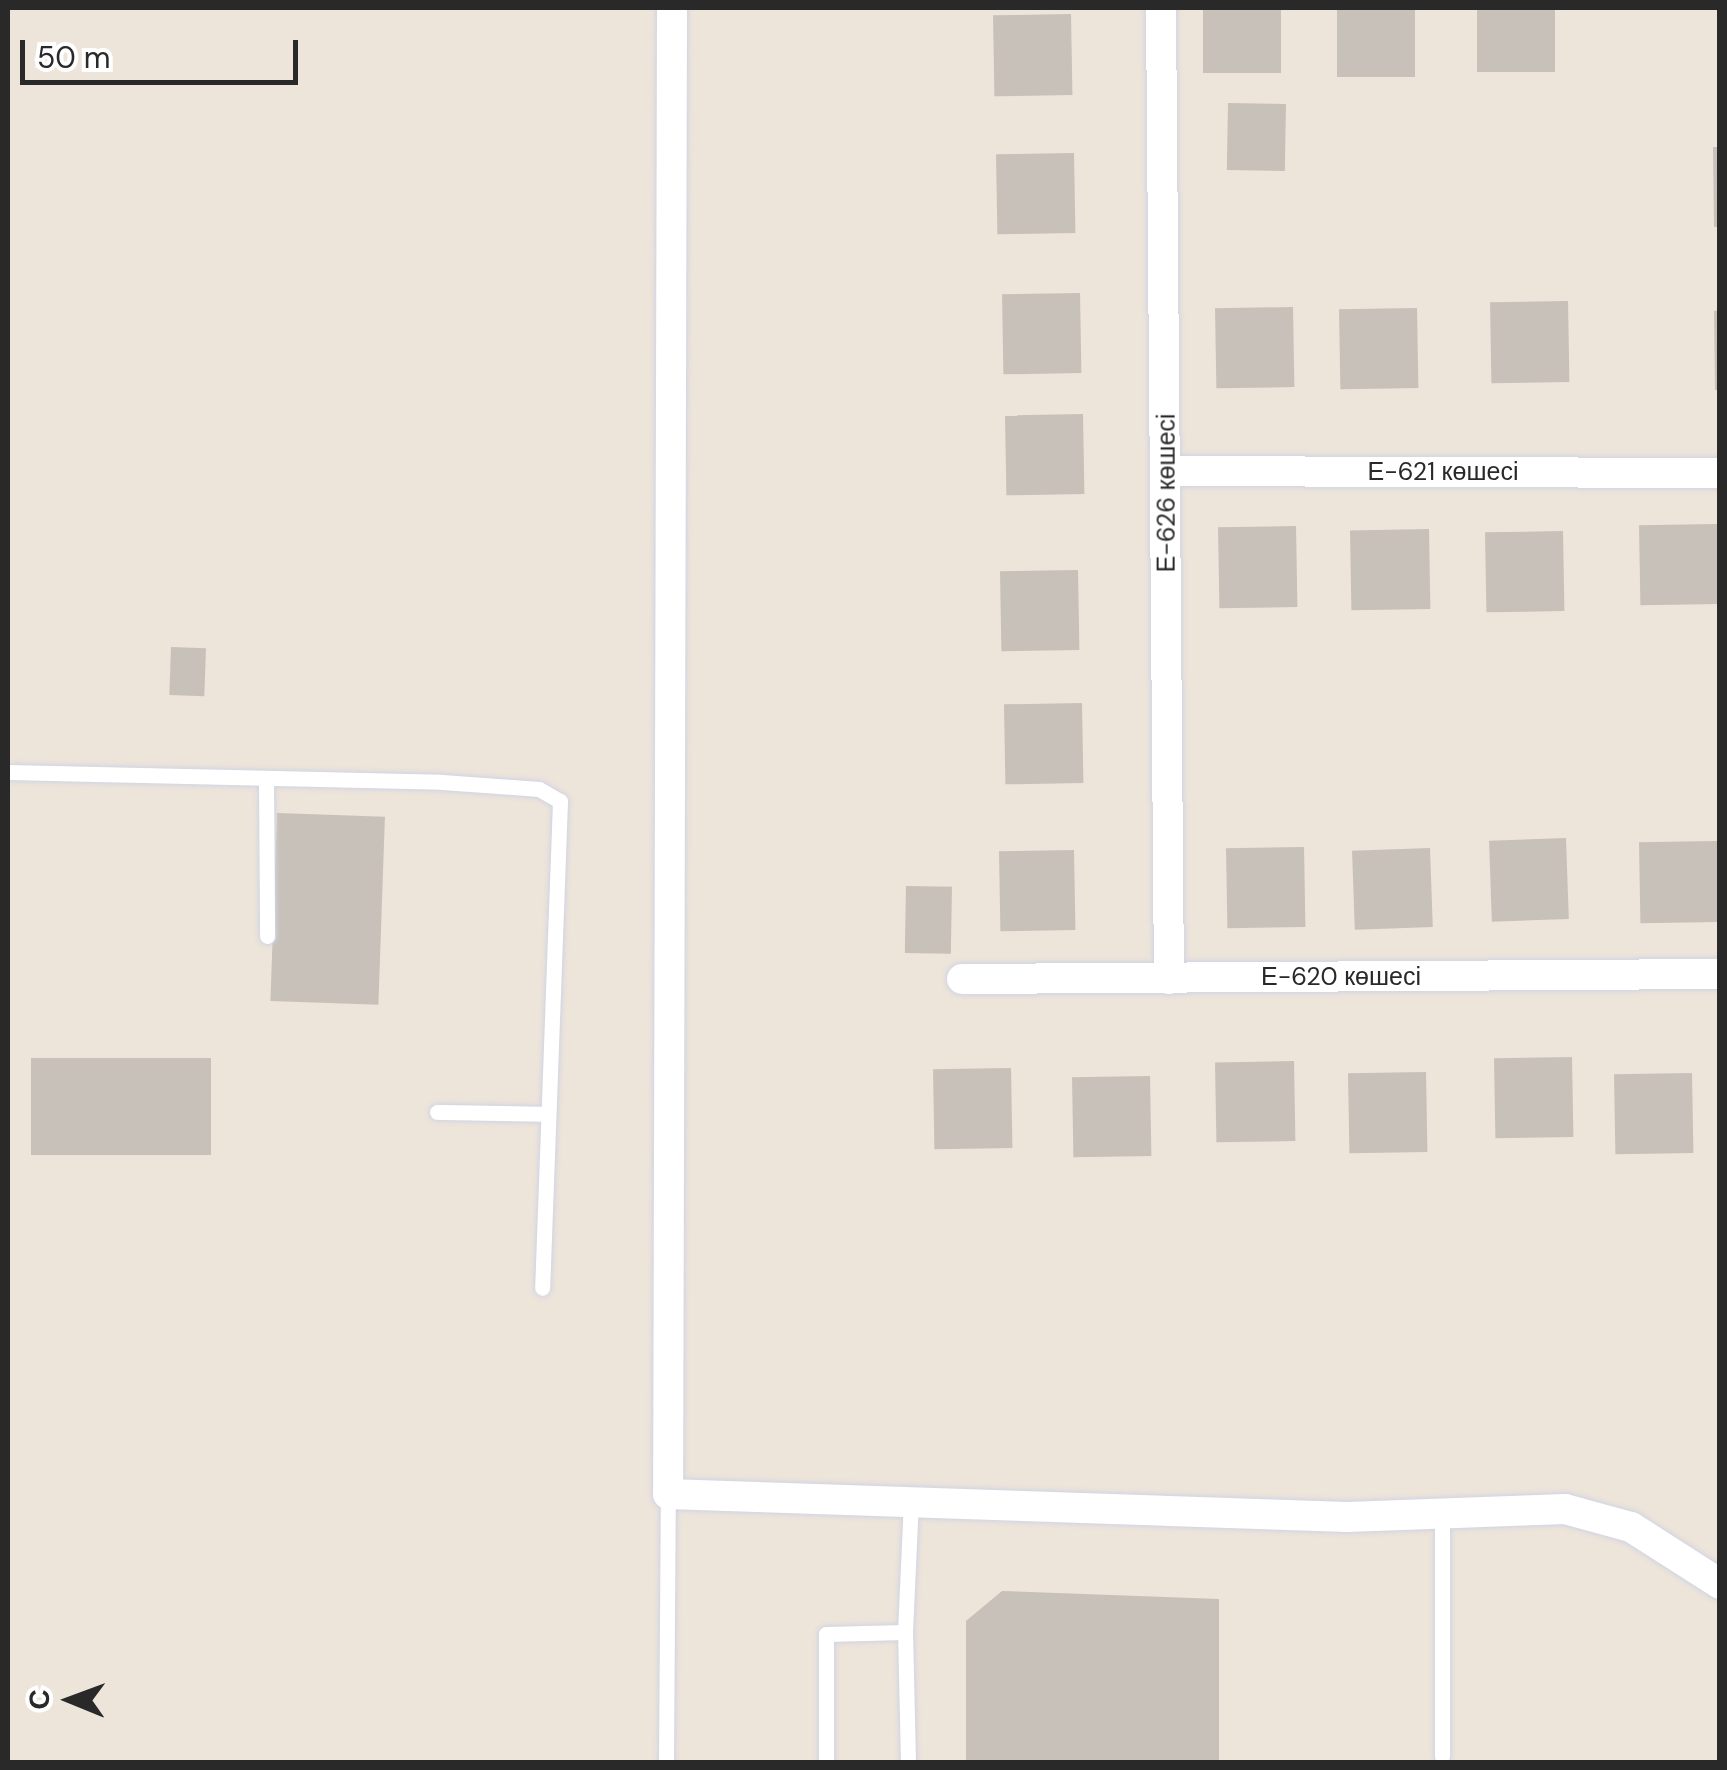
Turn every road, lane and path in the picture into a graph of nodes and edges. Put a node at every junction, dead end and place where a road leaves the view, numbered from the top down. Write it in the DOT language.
graph roads {
  1 [pos="672,8"];
  2 [pos="1161,8"];
  3 [pos="1167,470"];
  4 [pos="1720,473"];
  5 [pos="8,772"];
  6 [pos="266,778"];
  7 [pos="267,936"];
  8 [pos="1720,974"];
  9 [pos="962,979"];
  10 [pos="1170,979"];
  11 [pos="437,1112"];
  12 [pos="548,1114"];
  13 [pos="542,1288"];
  14 [pos="668,1494"];
  15 [pos="911,1502"];
  16 [pos="1442,1512"];
  17 [pos="1720,1584"];
  18 [pos="905,1632"];
  19 [pos="1442,1756"];
  20 [pos="666,1762"];
  21 [pos="826,1762"];
  22 [pos="908,1762"];
  1 -- 14 [label="street"];
  2 -- 3 [label="street, Е-626 көшесі"];
  3 -- 4 [label="street, Е-621 көшесі"];
  3 -- 10 [label="street, Е-626 көшесі"];
  5 -- 6 [label="lane"];
  6 -- 7 [label="lane"];
  6 -- 12 [label="lane"];
  8 -- 10 [label="street, Е-620 көшесі"];
  9 -- 10 [label="street, Е-620 көшесі"];
  11 -- 12 [label="lane"];
  12 -- 13 [label="lane"];
  14 -- 15 [label="street"];
  14 -- 20 [label="lane"];
  15 -- 16 [label="street"];
  15 -- 18 [label="lane"];
  16 -- 17 [label="street"];
  16 -- 19 [label="lane"];
  18 -- 21 [label="lane"];
  18 -- 22 [label="lane"];
}
